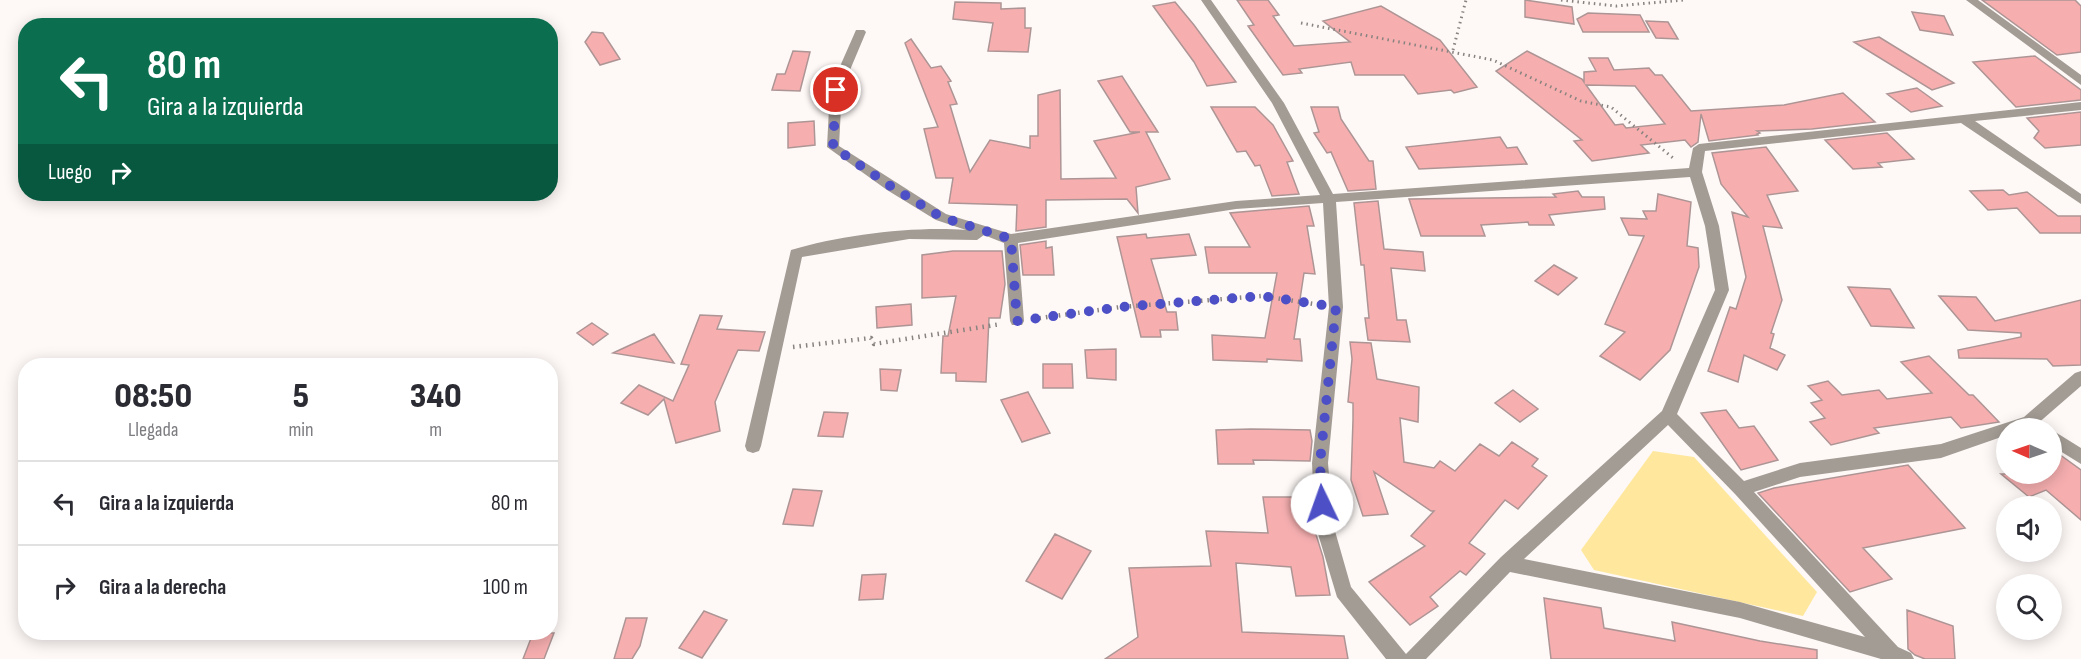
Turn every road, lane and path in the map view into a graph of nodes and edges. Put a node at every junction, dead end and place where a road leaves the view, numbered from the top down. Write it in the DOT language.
graph roads {
  1 [pos="1206,0"];
  2 [pos="1466,0"];
  3 [pos="1561,0"];
  4 [pos="1684,0"];
  5 [pos="1971,0"];
  6 [pos="1301,23"];
  7 [pos="860,33"];
  8 [pos="1453,50"];
  9 [pos="2081,81"];
  10 [pos="2081,106"];
  11 [pos="1962,118"];
  12 [pos="1695,172"];
  13 [pos="1329,198"];
  14 [pos="2081,200"];
  15 [pos="1011,239"];
  16 [pos="1336,307"];
  17 [pos="1017,321"];
  18 [pos="774,350"];
  19 [pos="2081,377"];
  20 [pos="1668,415"];
  21 [pos="2043,418"];
  22 [pos="1996,436"];
  23 [pos="2062,443"];
  24 [pos="753,446"];
  25 [pos="2081,457"];
  26 [pos="1741,489"];
  27 [pos="1507,563"];
  28 [pos="1898,656"];
  29 [pos="1398,659"];
  30 [pos="1413,659"];
  1 -- 13 [label="street"];
  2 -- 8 [label="path"];
  3 -- 4 [label="path"];
  5 -- 9 [label="street"];
  6 -- 8 [label="path"];
  7 -- 15 [label="street"];
  8 -- 12 [label="path"];
  10 -- 11 [label="street"];
  11 -- 12 [label="street"];
  11 -- 14 [label="street"];
  12 -- 13 [label="street"];
  12 -- 20 [label="street"];
  13 -- 15 [label="street"];
  13 -- 16 [label="street"];
  15 -- 17 [label="street"];
  15 -- 18 [label="street"];
  16 -- 17 [label="path"];
  16 -- 29 [label="street"];
  17 -- 18 [label="path"];
  18 -- 24 [label="street"];
  19 -- 21 [label="street"];
  20 -- 26 [label="street"];
  20 -- 27 [label="street"];
  22 -- 26 [label="street"];
  23 -- 25 [label="street"];
  26 -- 28 [label="street"];
  27 -- 28 [label="street"];
  27 -- 30 [label="street"];
}
